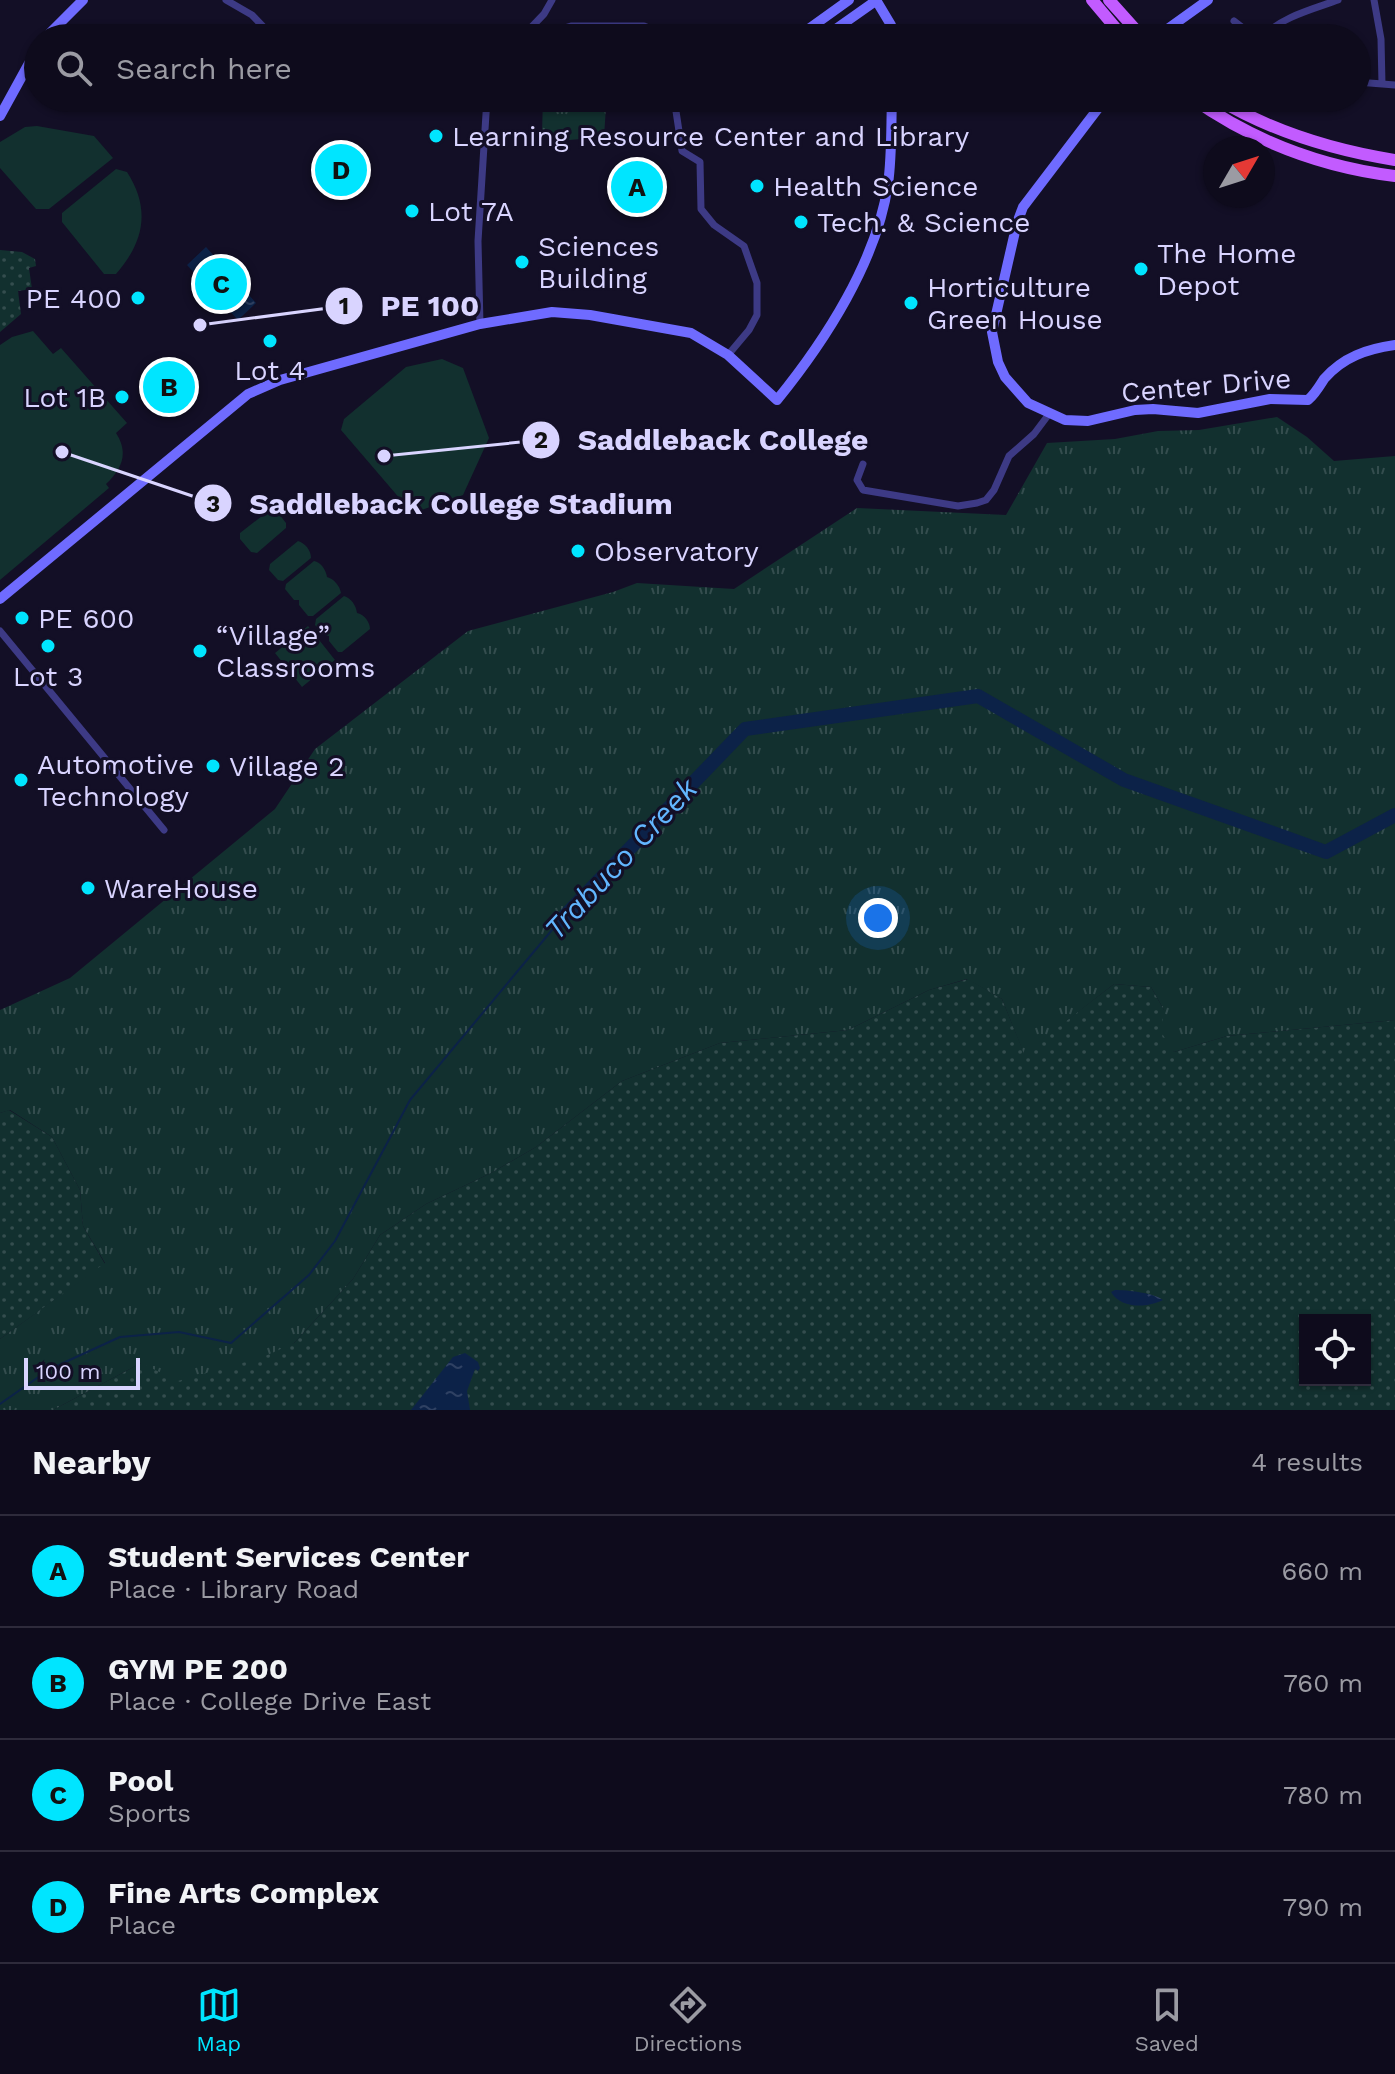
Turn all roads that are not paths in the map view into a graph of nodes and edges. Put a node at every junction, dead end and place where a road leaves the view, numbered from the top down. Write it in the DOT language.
graph roads {
  1 [pos="83,0"];
  2 [pos="226,0"];
  3 [pos="552,0"];
  4 [pos="849,0"];
  5 [pos="876,0"];
  6 [pos="1092,0"];
  7 [pos="1109,0"];
  8 [pos="1208,0"];
  9 [pos="1338,0"];
  10 [pos="1374,0"];
  11 [pos="1234,21"];
  12 [pos="57,24"];
  13 [pos="261,24"];
  14 [pos="534,24"];
  15 [pos="812,24"];
  16 [pos="843,24"];
  17 [pos="889,24"];
  18 [pos="1112,24"];
  19 [pos="1130,24"];
  20 [pos="1175,24"];
  21 [pos="1238,24"];
  22 [pos="1279,24"];
  23 [pos="24,72"];
  24 [pos="1371,83"];
  25 [pos="1382,84"];
  26 [pos="1395,85"];
  27 [pos="486,112"];
  28 [pos="677,112"];
  29 [pos="891,112"];
  30 [pos="1095,112"];
  31 [pos="1213,112"];
  32 [pos="1238,112"];
  33 [pos="0,116"];
  34 [pos="1395,160"];
  35 [pos="1395,176"];
  36 [pos="480,324"];
  37 [pos="1395,345"];
  38 [pos="728,355"];
  39 [pos="1049,414"];
  40 [pos="863,464"];
  41 [pos="0,599"];
  42 [pos="0,631"];
  43 [pos="164,830"];
  1 -- 12 [label="street"];
  2 -- 13 [label="street"];
  3 -- 14 [label="street"];
  4 -- 15 [label="street"];
  5 -- 16 [label="street"];
  5 -- 17 [label="street"];
  6 -- 18 [label="main road"];
  7 -- 19 [label="main road"];
  8 -- 20 [label="street"];
  9 -- 22 [label="street"];
  10 -- 25 [label="street"];
  11 -- 21 [label="street"];
  23 -- 33 [label="street"];
  24 -- 25 [label="street"];
  25 -- 26 [label="street"];
  27 -- 36 [label="street"];
  28 -- 38 [label="street"];
  29 -- 38 [label="street"];
  30 -- 39 [label="street"];
  31 -- 35 [label="main road"];
  32 -- 34 [label="main road"];
  36 -- 38 [label="street"];
  36 -- 41 [label="street"];
  37 -- 39 [label="street, Center Drive"];
  39 -- 40 [label="street"];
  42 -- 43 [label="street"];
}
